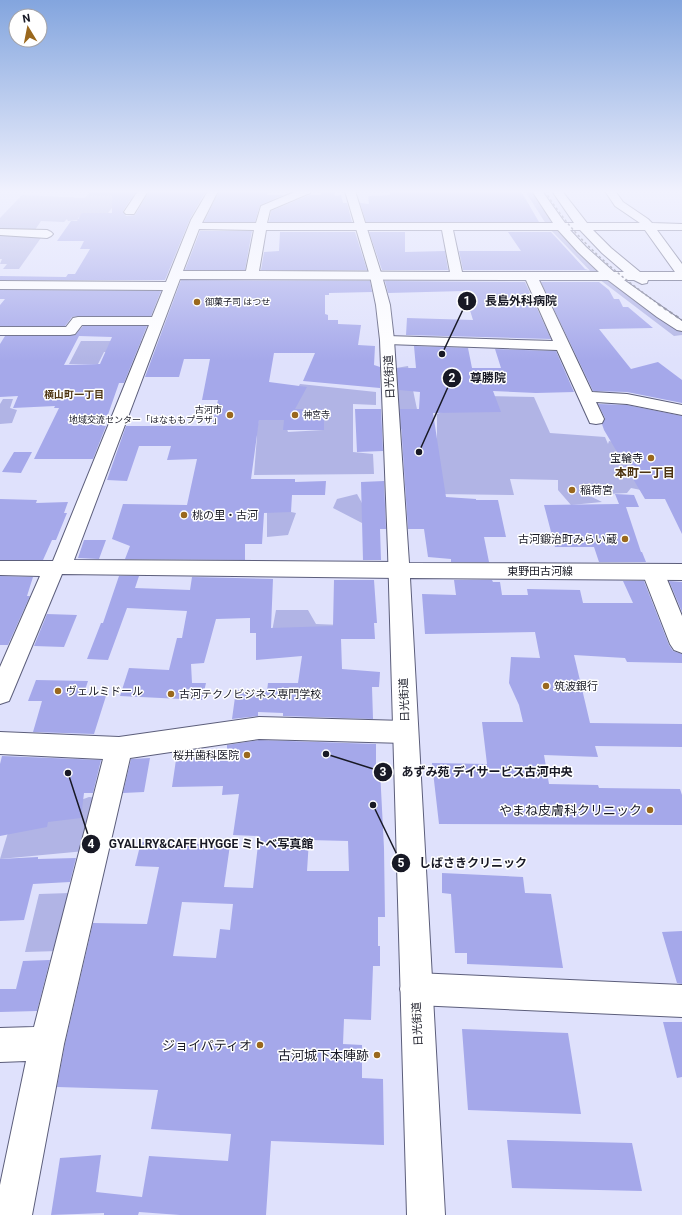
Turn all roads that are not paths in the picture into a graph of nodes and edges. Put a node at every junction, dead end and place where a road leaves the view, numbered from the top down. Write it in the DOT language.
graph roads {
  1 [pos="191,248"];
  2 [pos="256,248"];
  3 [pos="367,248"];
  4 [pos="451,248"];
  5 [pos="581,248"];
  6 [pos="604,248"];
  7 [pos="663,248"];
  8 [pos="682,275"];
  9 [pos="252,276"];
  10 [pos="376,276"];
  11 [pos="457,276"];
  12 [pos="531,276"];
  13 [pos="612,276"];
  14 [pos="637,276"];
  15 [pos="173,280"];
  16 [pos="5,285"];
  17 [pos="653,288"];
  18 [pos="0,299"];
  19 [pos="157,321"];
  20 [pos="682,327"];
  21 [pos="0,331"];
  22 [pos="387,340"];
  23 [pos="564,346"];
  24 [pos="586,396"];
  25 [pos="682,410"];
  26 [pos="596,419"];
  27 [pos="0,568"];
  28 [pos="57,568"];
  29 [pos="398,570"];
  30 [pos="653,572"];
  31 [pos="682,572"];
  32 [pos="682,644"];
  33 [pos="0,694"];
  34 [pos="405,732"];
  35 [pos="0,743"];
  36 [pos="119,748"];
  37 [pos="416,989"];
  38 [pos="682,1001"];
  39 [pos="48,1044"];
  40 [pos="0,1045"];
  41 [pos="13,1215"];
  42 [pos="426,1215"];
  1 -- 15 [label="street"];
  2 -- 9 [label="street"];
  3 -- 10 [label="street, 日光街道"];
  4 -- 11 [label="street"];
  5 -- 13 [label="street"];
  6 -- 14 [label="street"];
  7 -- 8 [label="street"];
  8 -- 14 [label="street"];
  9 -- 10 [label="street"];
  9 -- 15 [label="street"];
  10 -- 11 [label="street"];
  10 -- 22 [label="street, 日光街道"];
  11 -- 12 [label="street"];
  12 -- 13 [label="street"];
  12 -- 23 [label="street"];
  13 -- 14 [label="street"];
  13 -- 20 [label="street"];
  14 -- 17 [label="street"];
  15 -- 16 [label="street"];
  15 -- 19 [label="street"];
  16 -- 18 [label="street"];
  19 -- 21 [label="street"];
  19 -- 28 [label="street"];
  22 -- 23 [label="street"];
  22 -- 29 [label="street, 日光街道"];
  23 -- 24 [label="street"];
  24 -- 25 [label="street"];
  24 -- 26 [label="street"];
  27 -- 28 [label="street, 東野田古河線"];
  28 -- 29 [label="street, 東野田古河線"];
  28 -- 33 [label="street"];
  29 -- 30 [label="street, 東野田古河線"];
  29 -- 34 [label="street, 日光街道"];
  30 -- 31 [label="street, 東野田古河線"];
  30 -- 32 [label="street"];
  34 -- 36 [label="street"];
  34 -- 37 [label="street, 日光街道"];
  35 -- 36 [label="street"];
  36 -- 39 [label="street"];
  37 -- 38 [label="street"];
  37 -- 42 [label="street, 日光街道"];
  39 -- 40 [label="street"];
  39 -- 41 [label="street"];
}
